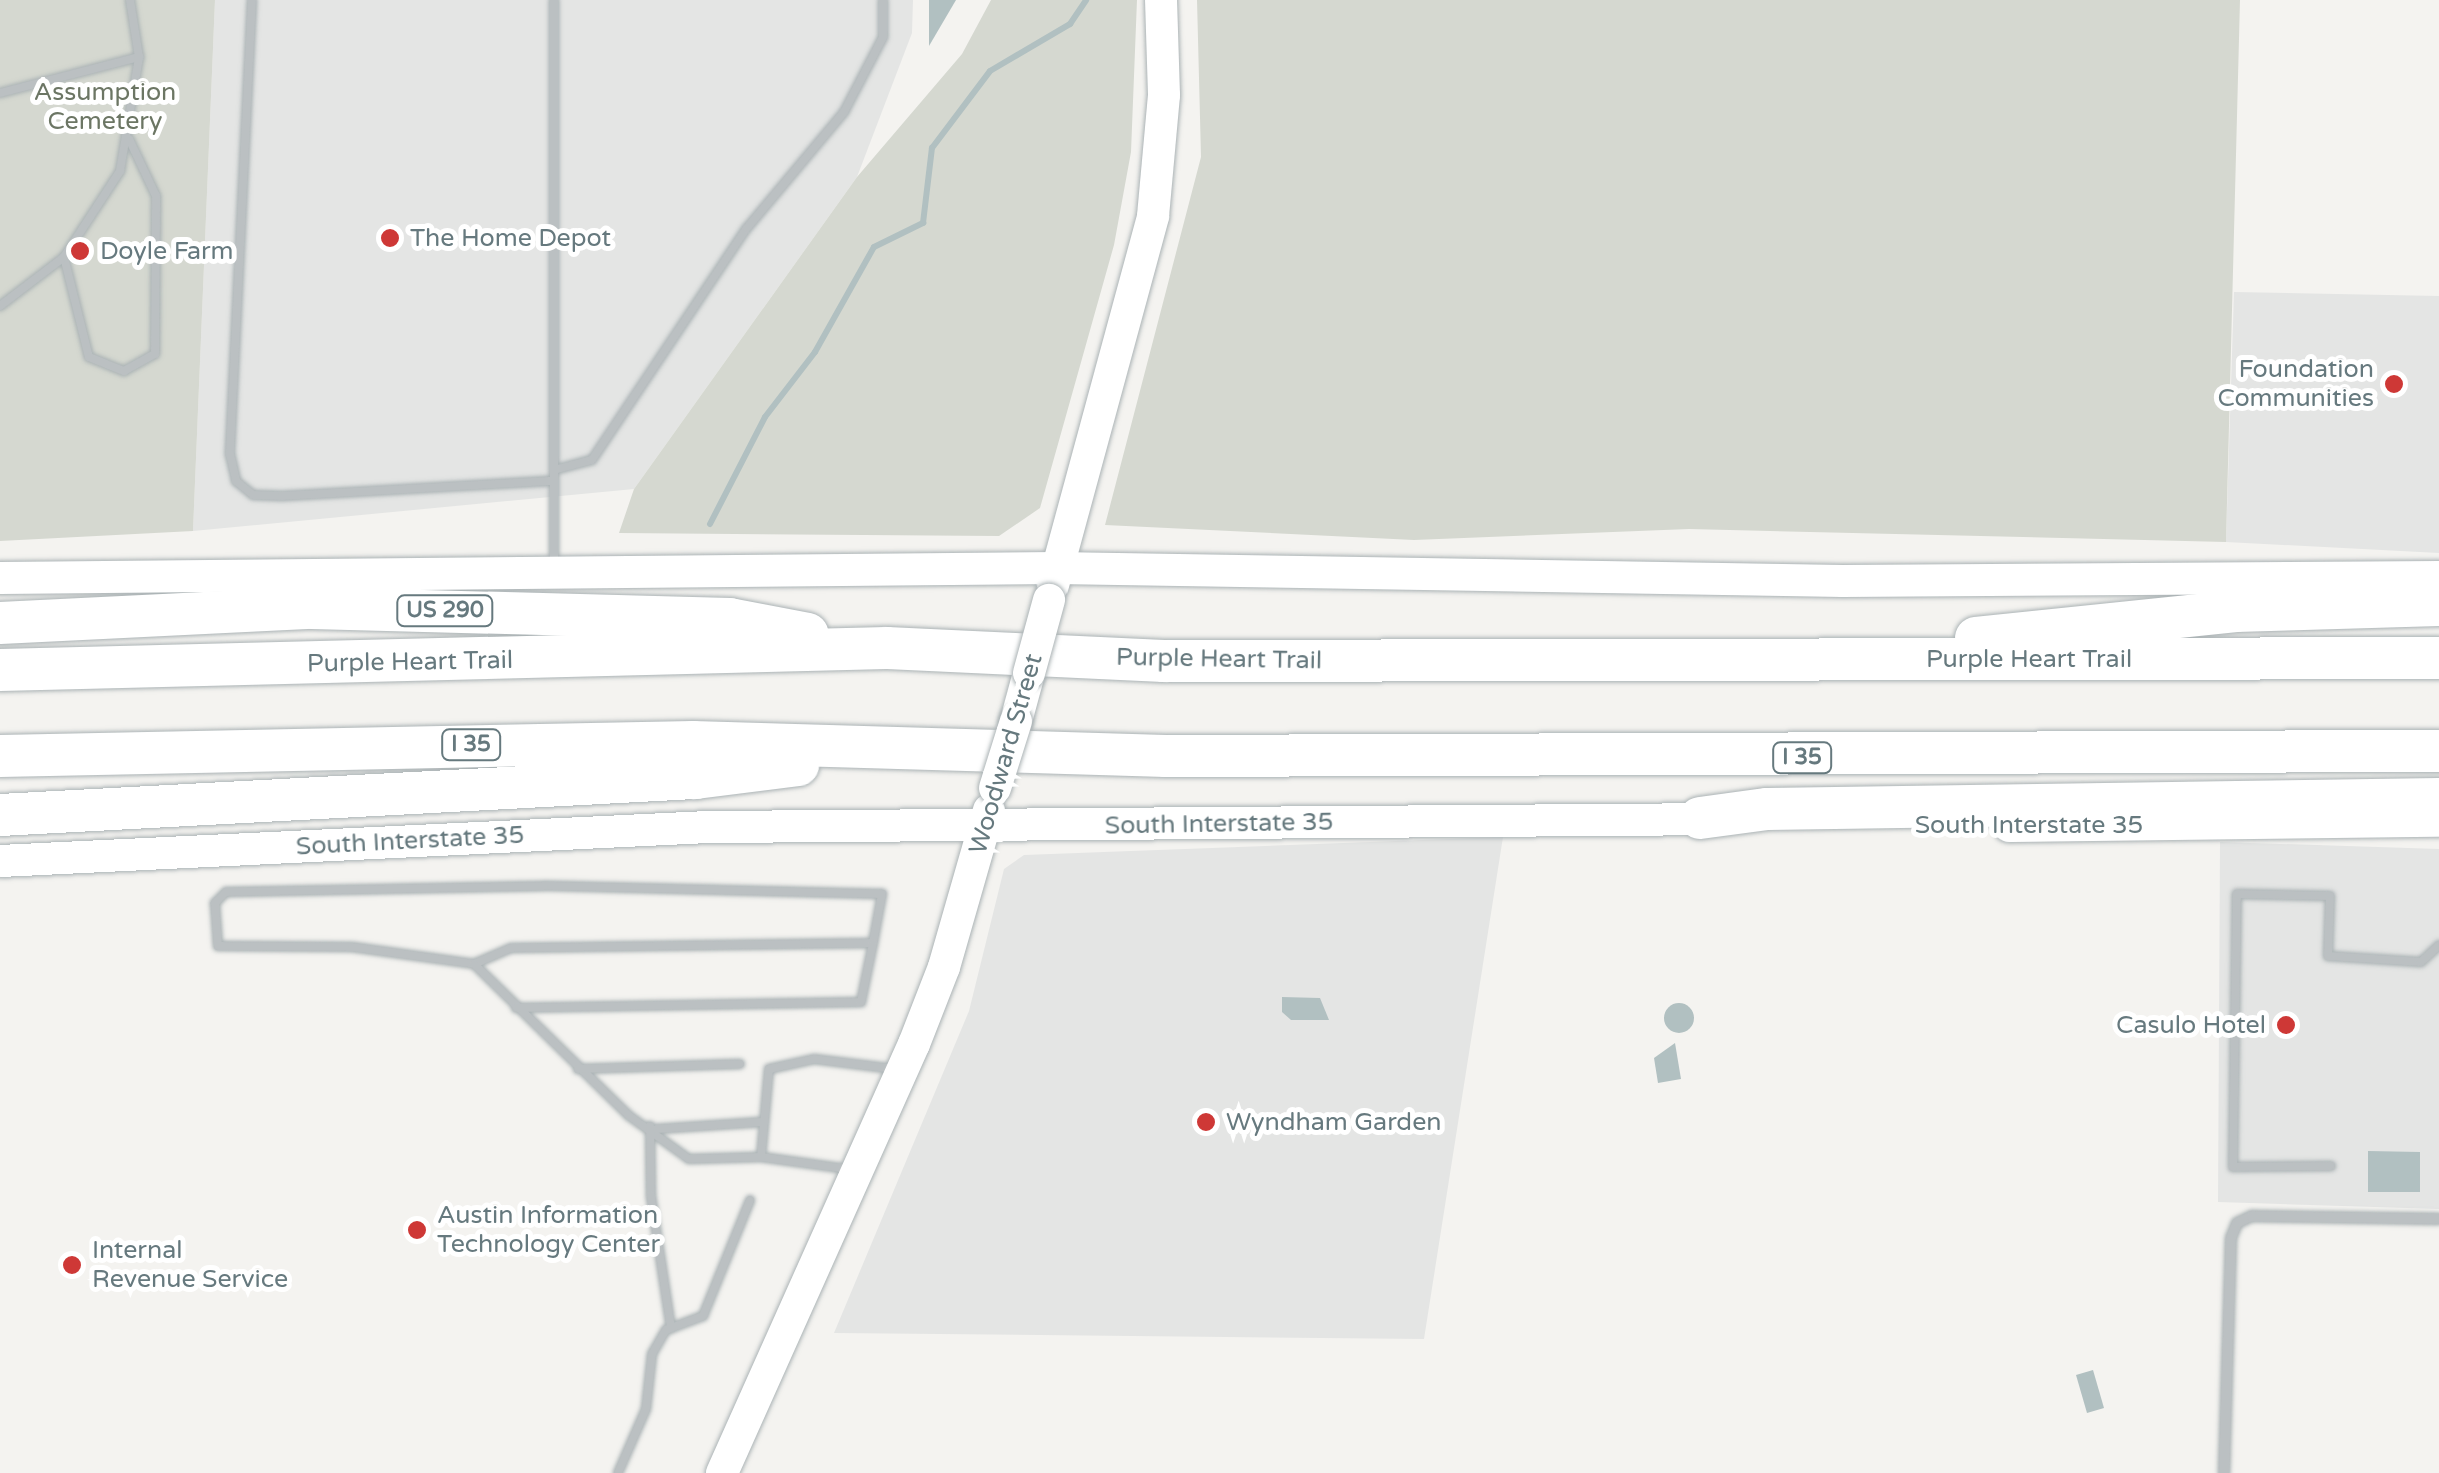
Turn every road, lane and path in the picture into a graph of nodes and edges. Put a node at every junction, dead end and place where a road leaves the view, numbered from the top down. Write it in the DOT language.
graph roads {
  1 [pos="130,0"];
  2 [pos="252,0"];
  3 [pos="554,0"];
  4 [pos="883,0"];
  5 [pos="1161,0"];
  6 [pos="139,57"];
  7 [pos="0,92"];
  8 [pos="129,139"];
  9 [pos="64,257"];
  10 [pos="0,306"];
  11 [pos="554,470"];
  12 [pos="554,481"];
  13 [pos="554,571"];
  14 [pos="2439,577"];
  15 [pos="0,578"];
  16 [pos="1053,584"];
  17 [pos="2439,605"];
  18 [pos="0,623"];
  19 [pos="887,648"];
  20 [pos="2439,658"];
  21 [pos="1861,659"];
  22 [pos="0,670"];
  23 [pos="942,746"];
  24 [pos="2439,751"];
  25 [pos="0,756"];
  26 [pos="2439,800"];
  27 [pos="0,815"];
  28 [pos="1700,818"];
  29 [pos="2439,821"];
  30 [pos="984,828"];
  31 [pos="0,860"];
  32 [pos="873,943"];
  33 [pos="2439,945"];
  34 [pos="474,964"];
  35 [pos="515,1008"];
  36 [pos="740,1064"];
  37 [pos="578,1069"];
  38 [pos="903,1070"];
  39 [pos="762,1122"];
  40 [pos="653,1127"];
  41 [pos="761,1157"];
  42 [pos="2330,1166"];
  43 [pos="857,1171"];
  44 [pos="750,1200"];
  45 [pos="2439,1219"];
  46 [pos="672,1328"];
  47 [pos="618,1473"];
  48 [pos="722,1473"];
  49 [pos="2224,1473"];
  1 -- 6 [label="lane"];
  2 -- 12 [label="lane"];
  3 -- 11 [label="lane"];
  4 -- 11 [label="lane"];
  5 -- 16 [label="main road, Woodward Street"];
  6 -- 7 [label="lane"];
  6 -- 8 [label="lane"];
  8 -- 9 [label="lane"];
  8 -- 9 [label="lane"];
  9 -- 10 [label="lane"];
  11 -- 12 [label="lane"];
  12 -- 13 [label="lane"];
  13 -- 15 [label="main road"];
  13 -- 16 [label="main road"];
  14 -- 16 [label="main road"];
  16 -- 30 [label="main road, Woodward Street, bridge"];
  17 -- 21 [label="highway"];
  18 -- 19 [label="highway, US 290"];
  19 -- 21 [label="highway, Purple Heart Trail"];
  19 -- 22 [label="highway, Purple Heart Trail"];
  20 -- 21 [label="highway, Purple Heart Trail"];
  23 -- 24 [label="highway, I 35"];
  23 -- 25 [label="highway, I 35"];
  23 -- 27 [label="highway"];
  26 -- 28 [label="highway"];
  28 -- 29 [label="main road, South Interstate 35"];
  28 -- 30 [label="main road, South Interstate 35"];
  30 -- 31 [label="main road, South Interstate 35"];
  30 -- 38 [label="main road, Woodward Street"];
  32 -- 34 [label="lane"];
  32 -- 34 [label="lane"];
  32 -- 35 [label="lane"];
  33 -- 42 [label="lane"];
  34 -- 35 [label="lane"];
  35 -- 37 [label="lane"];
  36 -- 37 [label="lane"];
  37 -- 40 [label="lane"];
  38 -- 39 [label="lane"];
  38 -- 43 [label="main road, Woodward Street"];
  39 -- 40 [label="lane"];
  39 -- 41 [label="lane"];
  40 -- 41 [label="lane"];
  40 -- 46 [label="lane"];
  41 -- 43 [label="lane"];
  43 -- 48 [label="main road, Woodward Street"];
  44 -- 46 [label="lane"];
  45 -- 49 [label="street"];
  46 -- 47 [label="lane"];
}
